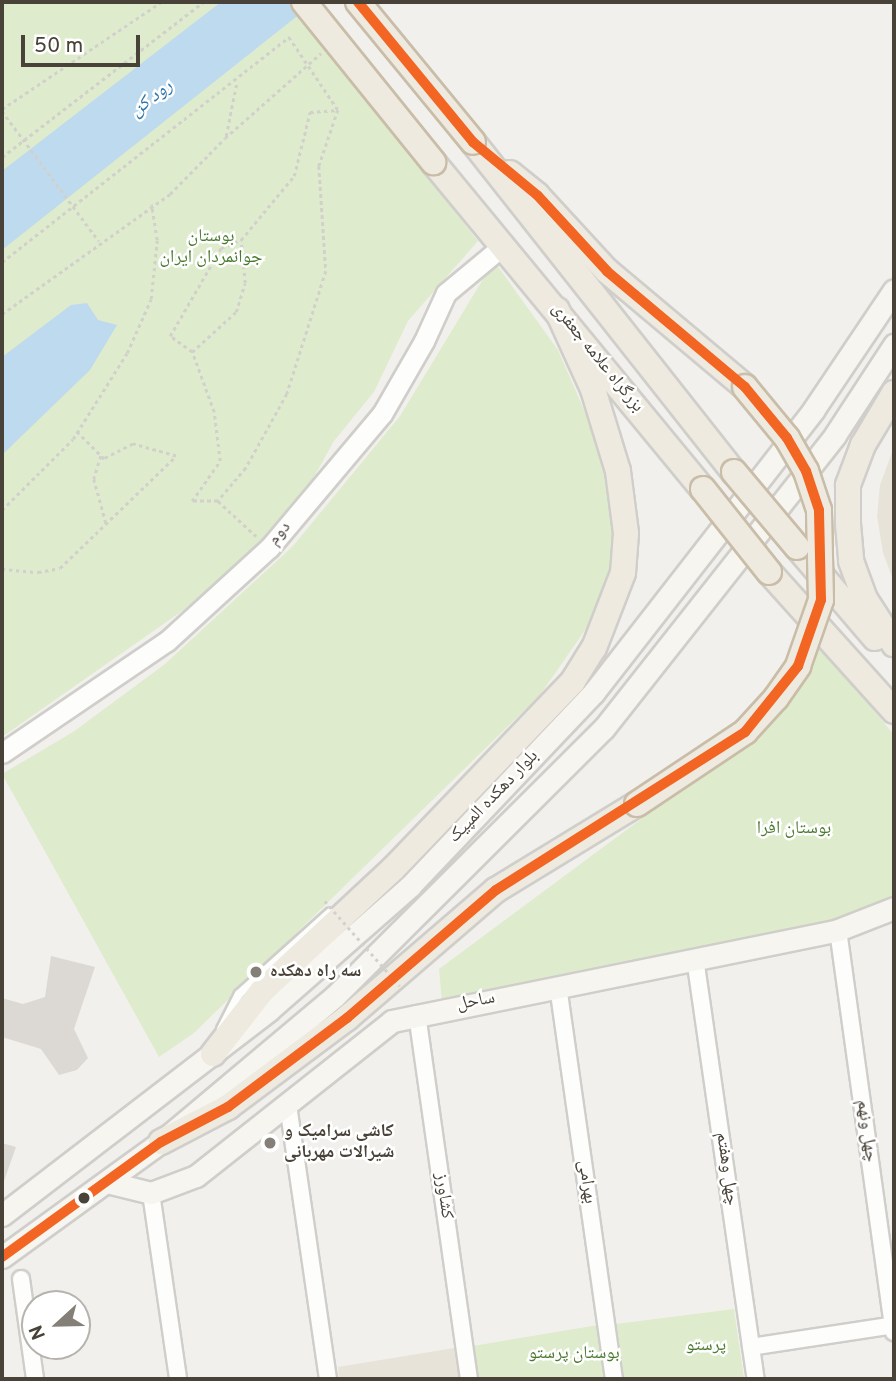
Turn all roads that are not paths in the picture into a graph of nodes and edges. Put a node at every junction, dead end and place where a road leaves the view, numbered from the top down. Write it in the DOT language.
graph roads {
  1 [pos="304,2"];
  2 [pos="358,2"];
  3 [pos="473,142"];
  4 [pos="493,254"];
  5 [pos="894,290"];
  6 [pos="557,310"];
  7 [pos="894,345"];
  8 [pos="894,393"];
  9 [pos="894,644"];
  10 [pos="894,659"];
  11 [pos="894,711"];
  12 [pos="2,753"];
  13 [pos="894,908"];
  14 [pos="838,930"];
  15 [pos="695,958"];
  16 [pos="558,986"];
  17 [pos="417,1014"];
  18 [pos="214,1052"];
  19 [pos="288,1105"];
  20 [pos="161,1142"];
  21 [pos="107,1182"];
  22 [pos="151,1193"];
  23 [pos="2,1215"];
  24 [pos="2,1257"];
  25 [pos="21,1279"];
  26 [pos="894,1326"];
  27 [pos="894,1332"];
  28 [pos="751,1347"];
  29 [pos="35,1379"];
  30 [pos="178,1379"];
  31 [pos="328,1379"];
  32 [pos="469,1379"];
  33 [pos="614,1379"];
  34 [pos="756,1379"];
  1 -- 6 [label="highway, بزرگراه علامه جعفری, bridge"];
  2 -- 3 [label="highway, بزرگراه علامه جعفری, bridge"];
  3 -- 10 [label="highway, بزرگراه علامه جعفری, bridge"];
  3 -- 20 [label="highway, bridge"];
  4 -- 12 [label="street, دوم"];
  5 -- 18 [label="main road, بلوار دهکده المپیک"];
  6 -- 11 [label="highway, بزرگراه علامه جعفری, bridge"];
  6 -- 18 [label="highway"];
  7 -- 20 [label="main road, بلوار دهکده المپیک"];
  8 -- 9 [label="highway"];
  13 -- 14 [label="main road, ساحل"];
  14 -- 15 [label="main road, ساحل"];
  14 -- 26 [label="street, چهل ونهم"];
  15 -- 16 [label="main road, ساحل"];
  15 -- 28 [label="street, چهل وهفتم"];
  16 -- 17 [label="main road, ساحل"];
  16 -- 33 [label="street, بهرامی"];
  17 -- 19 [label="main road, ساحل"];
  17 -- 32 [label="street, کشاورز"];
  18 -- 23 [label="main road, بلوار دهکده المپیک"];
  19 -- 22 [label="main road, ساحل"];
  19 -- 31 [label="street"];
  20 -- 21 [label="main road, بلوار دهکده المپیک"];
  21 -- 22 [label="main road"];
  21 -- 24 [label="main road, بلوار دهکده المپیک"];
  22 -- 30 [label="street"];
  25 -- 29 [label="street"];
  26 -- 27 [label="street, چهل ونهم"];
  26 -- 28 [label="street"];
  28 -- 34 [label="street, چهل وهفتم"];
}
